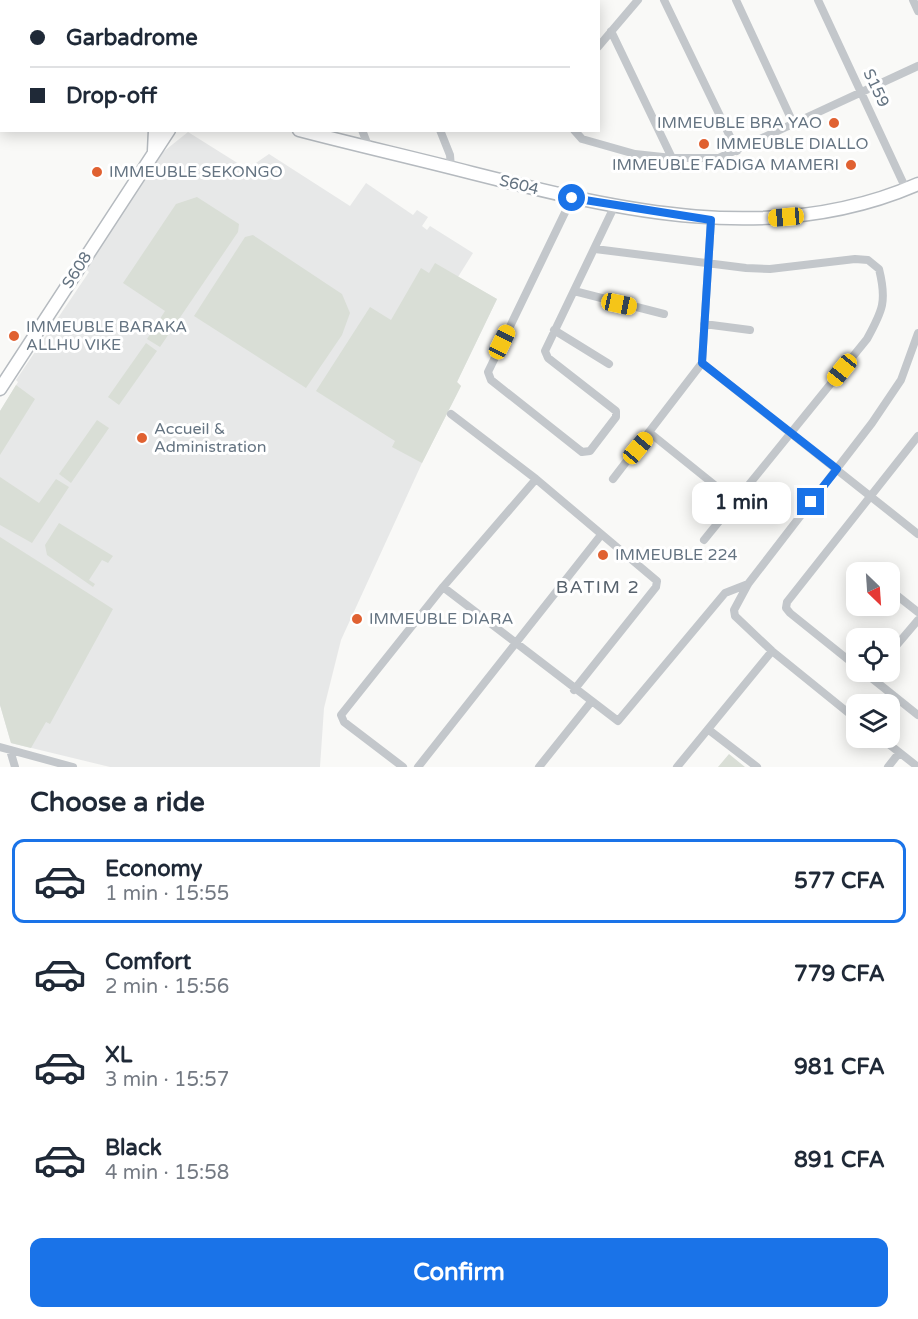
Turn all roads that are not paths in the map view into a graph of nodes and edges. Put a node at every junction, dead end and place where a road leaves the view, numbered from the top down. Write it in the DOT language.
graph roads {
  1 [pos="638,0"];
  2 [pos="664,0"];
  3 [pos="736,0"];
  4 [pos="818,0"];
  5 [pos="913,0"];
  6 [pos="918,11"];
  7 [pos="611,31"];
  8 [pos="600,45"];
  9 [pos="918,66"];
  10 [pos="861,93"];
  11 [pos="794,124"];
  12 [pos="155,132"];
  13 [pos="169,132"];
  14 [pos="307,132"];
  15 [pos="363,132"];
  16 [pos="441,132"];
  17 [pos="576,132"];
  18 [pos="369,148"];
  19 [pos="737,151"];
  20 [pos="154,152"];
  21 [pos="672,158"];
  22 [pos="451,168"];
  23 [pos="918,184"];
  24 [pos="906,189"];
  25 [pos="572,198"];
  26 [pos="615,205"];
  27 [pos="711,220"];
  28 [pos="595,249"];
  29 [pos="706,264"];
  30 [pos="574,291"];
  31 [pos="664,314"];
  32 [pos="704,324"];
  33 [pos="554,330"];
  34 [pos="750,330"];
  35 [pos="918,333"];
  36 [pos="702,363"];
  37 [pos="609,364"];
  38 [pos="0,388"];
  39 [pos="452,414"];
  40 [pos="650,433"];
  41 [pos="791,433"];
  42 [pos="918,436"];
  43 [pos="837,469"];
  44 [pos="536,479"];
  45 [pos="613,479"];
  46 [pos="871,496"];
  47 [pos="737,503"];
  48 [pos="918,534"];
  49 [pos="601,535"];
  50 [pos="704,540"];
  51 [pos="748,584"];
  52 [pos="443,587"];
  53 [pos="900,598"];
  54 [pos="918,612"];
  55 [pos="918,620"];
  56 [pos="900,641"];
  57 [pos="516,645"];
  58 [pos="772,651"];
  59 [pos="846,658"];
  60 [pos="879,682"];
  61 [pos="574,690"];
  62 [pos="591,702"];
  63 [pos="846,711"];
  64 [pos="918,715"];
  65 [pos="709,730"];
  66 [pos="0,747"];
  67 [pos="893,748"];
  68 [pos="10,750"];
  69 [pos="899,753"];
  70 [pos="15,767"];
  71 [pos="73,767"];
  72 [pos="403,767"];
  73 [pos="418,767"];
  74 [pos="539,767"];
  75 [pos="677,767"];
  76 [pos="757,767"];
  77 [pos="888,767"];
  78 [pos="918,767"];
  1 -- 7 [label="street"];
  2 -- 19 [label="street"];
  3 -- 11 [label="street"];
  4 -- 10 [label="street, S159"];
  5 -- 6 [label="street"];
  7 -- 8 [label="street"];
  7 -- 21 [label="street"];
  9 -- 10 [label="street"];
  10 -- 11 [label="street"];
  10 -- 24 [label="street, S159"];
  11 -- 19 [label="street"];
  12 -- 20 [label="street"];
  13 -- 20 [label="street, S608"];
  14 -- 18 [label="street, S604"];
  15 -- 18 [label="street"];
  16 -- 22 [label="street"];
  17 -- 21 [label="street"];
  18 -- 22 [label="street, S604"];
  19 -- 21 [label="street"];
  20 -- 38 [label="street, S608"];
  22 -- 25 [label="street, S604"];
  23 -- 24 [label="street, S604"];
  24 -- 27 [label="street, S604"];
  25 -- 26 [label="street, S604"];
  25 -- 33 [label="street"];
  26 -- 27 [label="street, S604"];
  26 -- 28 [label="street"];
  27 -- 29 [label="street"];
  28 -- 29 [label="street"];
  28 -- 30 [label="street"];
  29 -- 32 [label="street"];
  29 -- 41 [label="street"];
  30 -- 31 [label="street"];
  30 -- 33 [label="street"];
  32 -- 34 [label="street"];
  32 -- 36 [label="street"];
  33 -- 37 [label="street"];
  35 -- 43 [label="street"];
  36 -- 40 [label="street"];
  36 -- 41 [label="street"];
  39 -- 44 [label="street"];
  40 -- 45 [label="street"];
  40 -- 47 [label="street"];
  41 -- 43 [label="street"];
  41 -- 47 [label="street"];
  42 -- 46 [label="street"];
  43 -- 46 [label="street"];
  43 -- 51 [label="street"];
  44 -- 49 [label="street"];
  44 -- 52 [label="street"];
  46 -- 48 [label="street"];
  46 -- 59 [label="street"];
  47 -- 50 [label="street"];
  49 -- 57 [label="street"];
  49 -- 61 [label="street"];
  51 -- 58 [label="street"];
  51 -- 62 [label="street"];
  52 -- 57 [label="street"];
  52 -- 72 [label="street"];
  53 -- 54 [label="street"];
  55 -- 56 [label="street"];
  57 -- 61 [label="street"];
  57 -- 73 [label="street"];
  58 -- 63 [label="street"];
  58 -- 65 [label="street"];
  60 -- 64 [label="street"];
  61 -- 62 [label="street"];
  62 -- 74 [label="street"];
  65 -- 75 [label="street"];
  65 -- 76 [label="street"];
  66 -- 68 [label="street"];
  67 -- 69 [label="street"];
  68 -- 70 [label="street"];
  68 -- 71 [label="street"];
  69 -- 77 [label="street"];
  69 -- 78 [label="street"];
}
